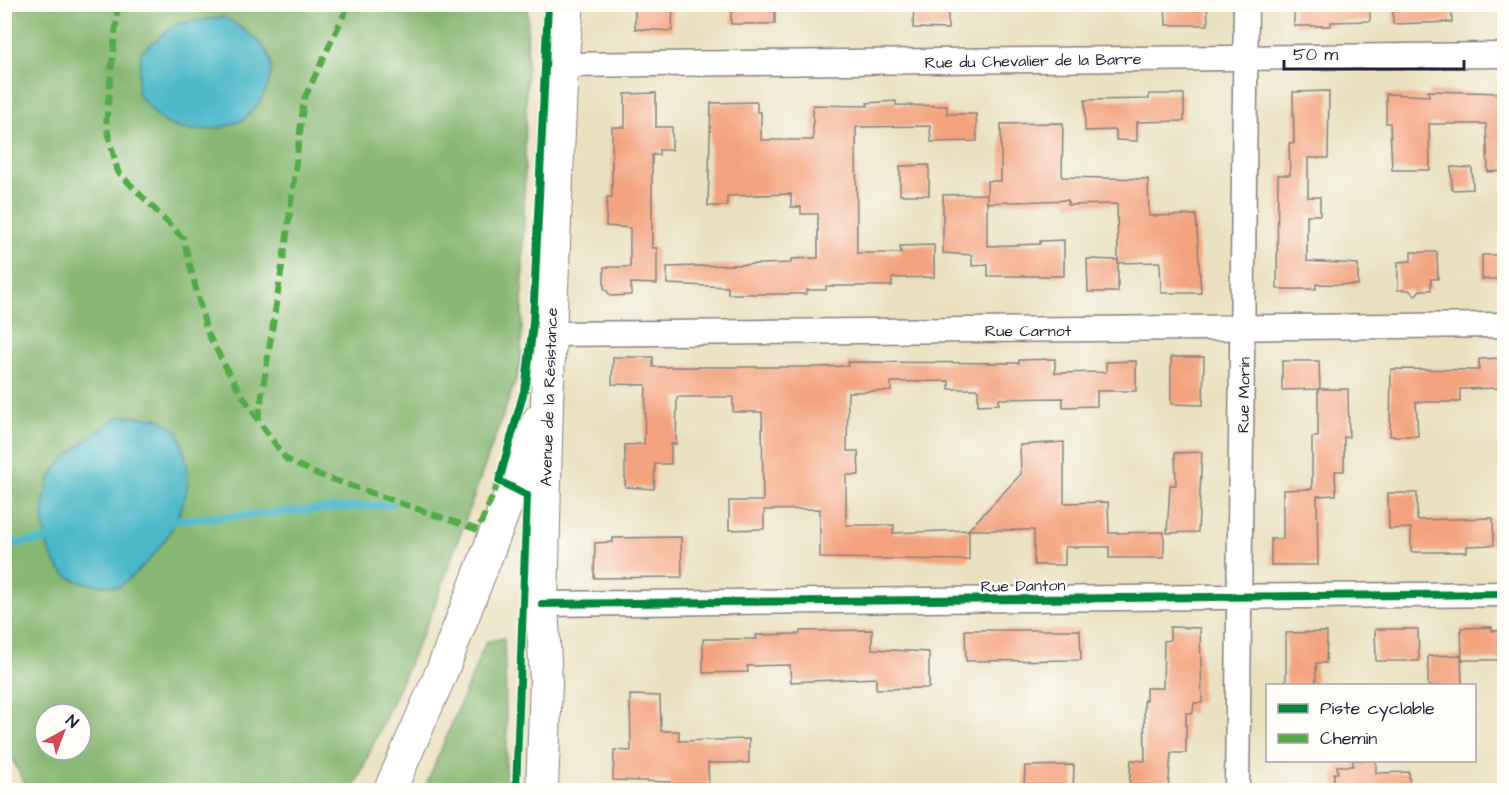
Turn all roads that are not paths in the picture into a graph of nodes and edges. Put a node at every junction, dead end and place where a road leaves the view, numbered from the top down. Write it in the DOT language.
graph roads {
  1 [pos="568,4"];
  2 [pos="1246,4"];
  3 [pos="1504,55"];
  4 [pos="1246,58"];
  5 [pos="562,65"];
  6 [pos="1504,325"];
  7 [pos="1244,328"];
  8 [pos="551,334"];
  9 [pos="547,400"];
  10 [pos="1504,594"];
  11 [pos="1240,597"];
  12 [pos="542,604"];
  13 [pos="1237,788"];
  14 [pos="390,790"];
  15 [pos="542,790"];
  1 -- 5 [label="main road, Avenue de la Résistance"];
  2 -- 4 [label="street, Rue Morin"];
  3 -- 4 [label="street, Rue du Chevalier de la Barre"];
  4 -- 5 [label="street, Rue du Chevalier de la Barre"];
  4 -- 7 [label="street, Rue Morin"];
  5 -- 8 [label="main road, Avenue de la Résistance"];
  6 -- 7 [label="street, Rue Carnot"];
  7 -- 8 [label="street, Rue Carnot"];
  7 -- 11 [label="street, Rue Morin"];
  8 -- 9 [label="main road, Avenue de la Résistance"];
  9 -- 12 [label="main road, Avenue de la Résistance"];
  9 -- 14 [label="main road"];
  10 -- 11 [label="street, Rue Danton"];
  11 -- 12 [label="street, Rue Danton"];
  11 -- 13 [label="street, Rue Morin"];
  12 -- 15 [label="main road, Avenue de la Résistance"];
}
